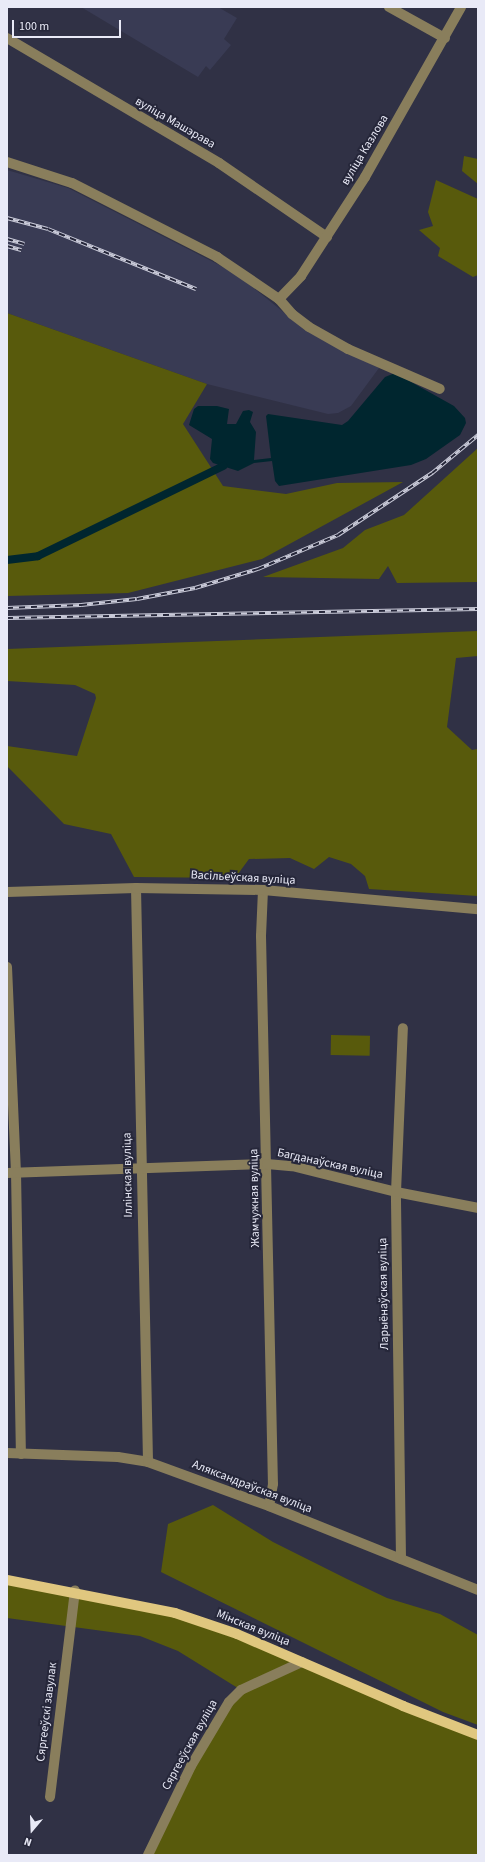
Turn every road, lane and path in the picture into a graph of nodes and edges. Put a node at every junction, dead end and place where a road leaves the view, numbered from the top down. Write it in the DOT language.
graph roads {
  1 [pos="389,7"];
  2 [pos="461,7"];
  3 [pos="7,38"];
  4 [pos="445,38"];
  5 [pos="7,162"];
  6 [pos="327,237"];
  7 [pos="279,299"];
  8 [pos="440,388"];
  9 [pos="136,888"];
  10 [pos="263,890"];
  11 [pos="7,892"];
  12 [pos="478,909"];
  13 [pos="7,967"];
  14 [pos="402,1028"];
  15 [pos="267,1164"];
  16 [pos="141,1169"];
  17 [pos="12,1173"];
  18 [pos="396,1192"];
  19 [pos="478,1208"];
  20 [pos="7,1454"];
  21 [pos="21,1454"];
  22 [pos="148,1462"];
  23 [pos="269,1506"];
  24 [pos="401,1559"];
  25 [pos="7,1580"];
  26 [pos="478,1590"];
  27 [pos="75,1591"];
  28 [pos="302,1662"];
  29 [pos="478,1735"];
  30 [pos="50,1797"];
  31 [pos="148,1855"];
  1 -- 4 [label="street"];
  2 -- 4 [label="street, вуліца Казлова"];
  3 -- 6 [label="street, вуліца Машэрава"];
  4 -- 6 [label="street, вуліца Казлова"];
  5 -- 7 [label="street"];
  6 -- 7 [label="street, вуліца Казлова"];
  7 -- 8 [label="street"];
  9 -- 10 [label="street, Васільеўская вуліца"];
  9 -- 11 [label="street, Васільеўская вуліца"];
  9 -- 16 [label="street, Іллінская вуліца"];
  10 -- 12 [label="street, Васільеўская вуліца"];
  10 -- 15 [label="street, Жамчужная вуліца"];
  13 -- 17 [label="street"];
  14 -- 18 [label="street, Ларыёнаўская вуліца"];
  15 -- 16 [label="street, Багданаўская вуліца"];
  15 -- 18 [label="street, Багданаўская вуліца"];
  15 -- 23 [label="street, Жамчужная вуліца"];
  16 -- 17 [label="street, Багданаўская вуліца"];
  16 -- 22 [label="street, Іллінская вуліца"];
  17 -- 21 [label="street"];
  18 -- 19 [label="street, Багданаўская вуліца"];
  18 -- 24 [label="street, Ларыёнаўская вуліца"];
  20 -- 21 [label="street, Аляксандраўская вуліца"];
  21 -- 22 [label="street, Аляксандраўская вуліца"];
  22 -- 23 [label="street, Аляксандраўская вуліца"];
  23 -- 24 [label="street, Аляксандраўская вуліца"];
  24 -- 26 [label="street, Аляксандраўская вуліца"];
  25 -- 27 [label="main road, Мінская вуліца"];
  27 -- 28 [label="main road, Мінская вуліца"];
  27 -- 30 [label="street, Сяргееўскі завулак"];
  28 -- 29 [label="main road, Мінская вуліца"];
  28 -- 31 [label="street, Сяргееўская вуліца"];
}
